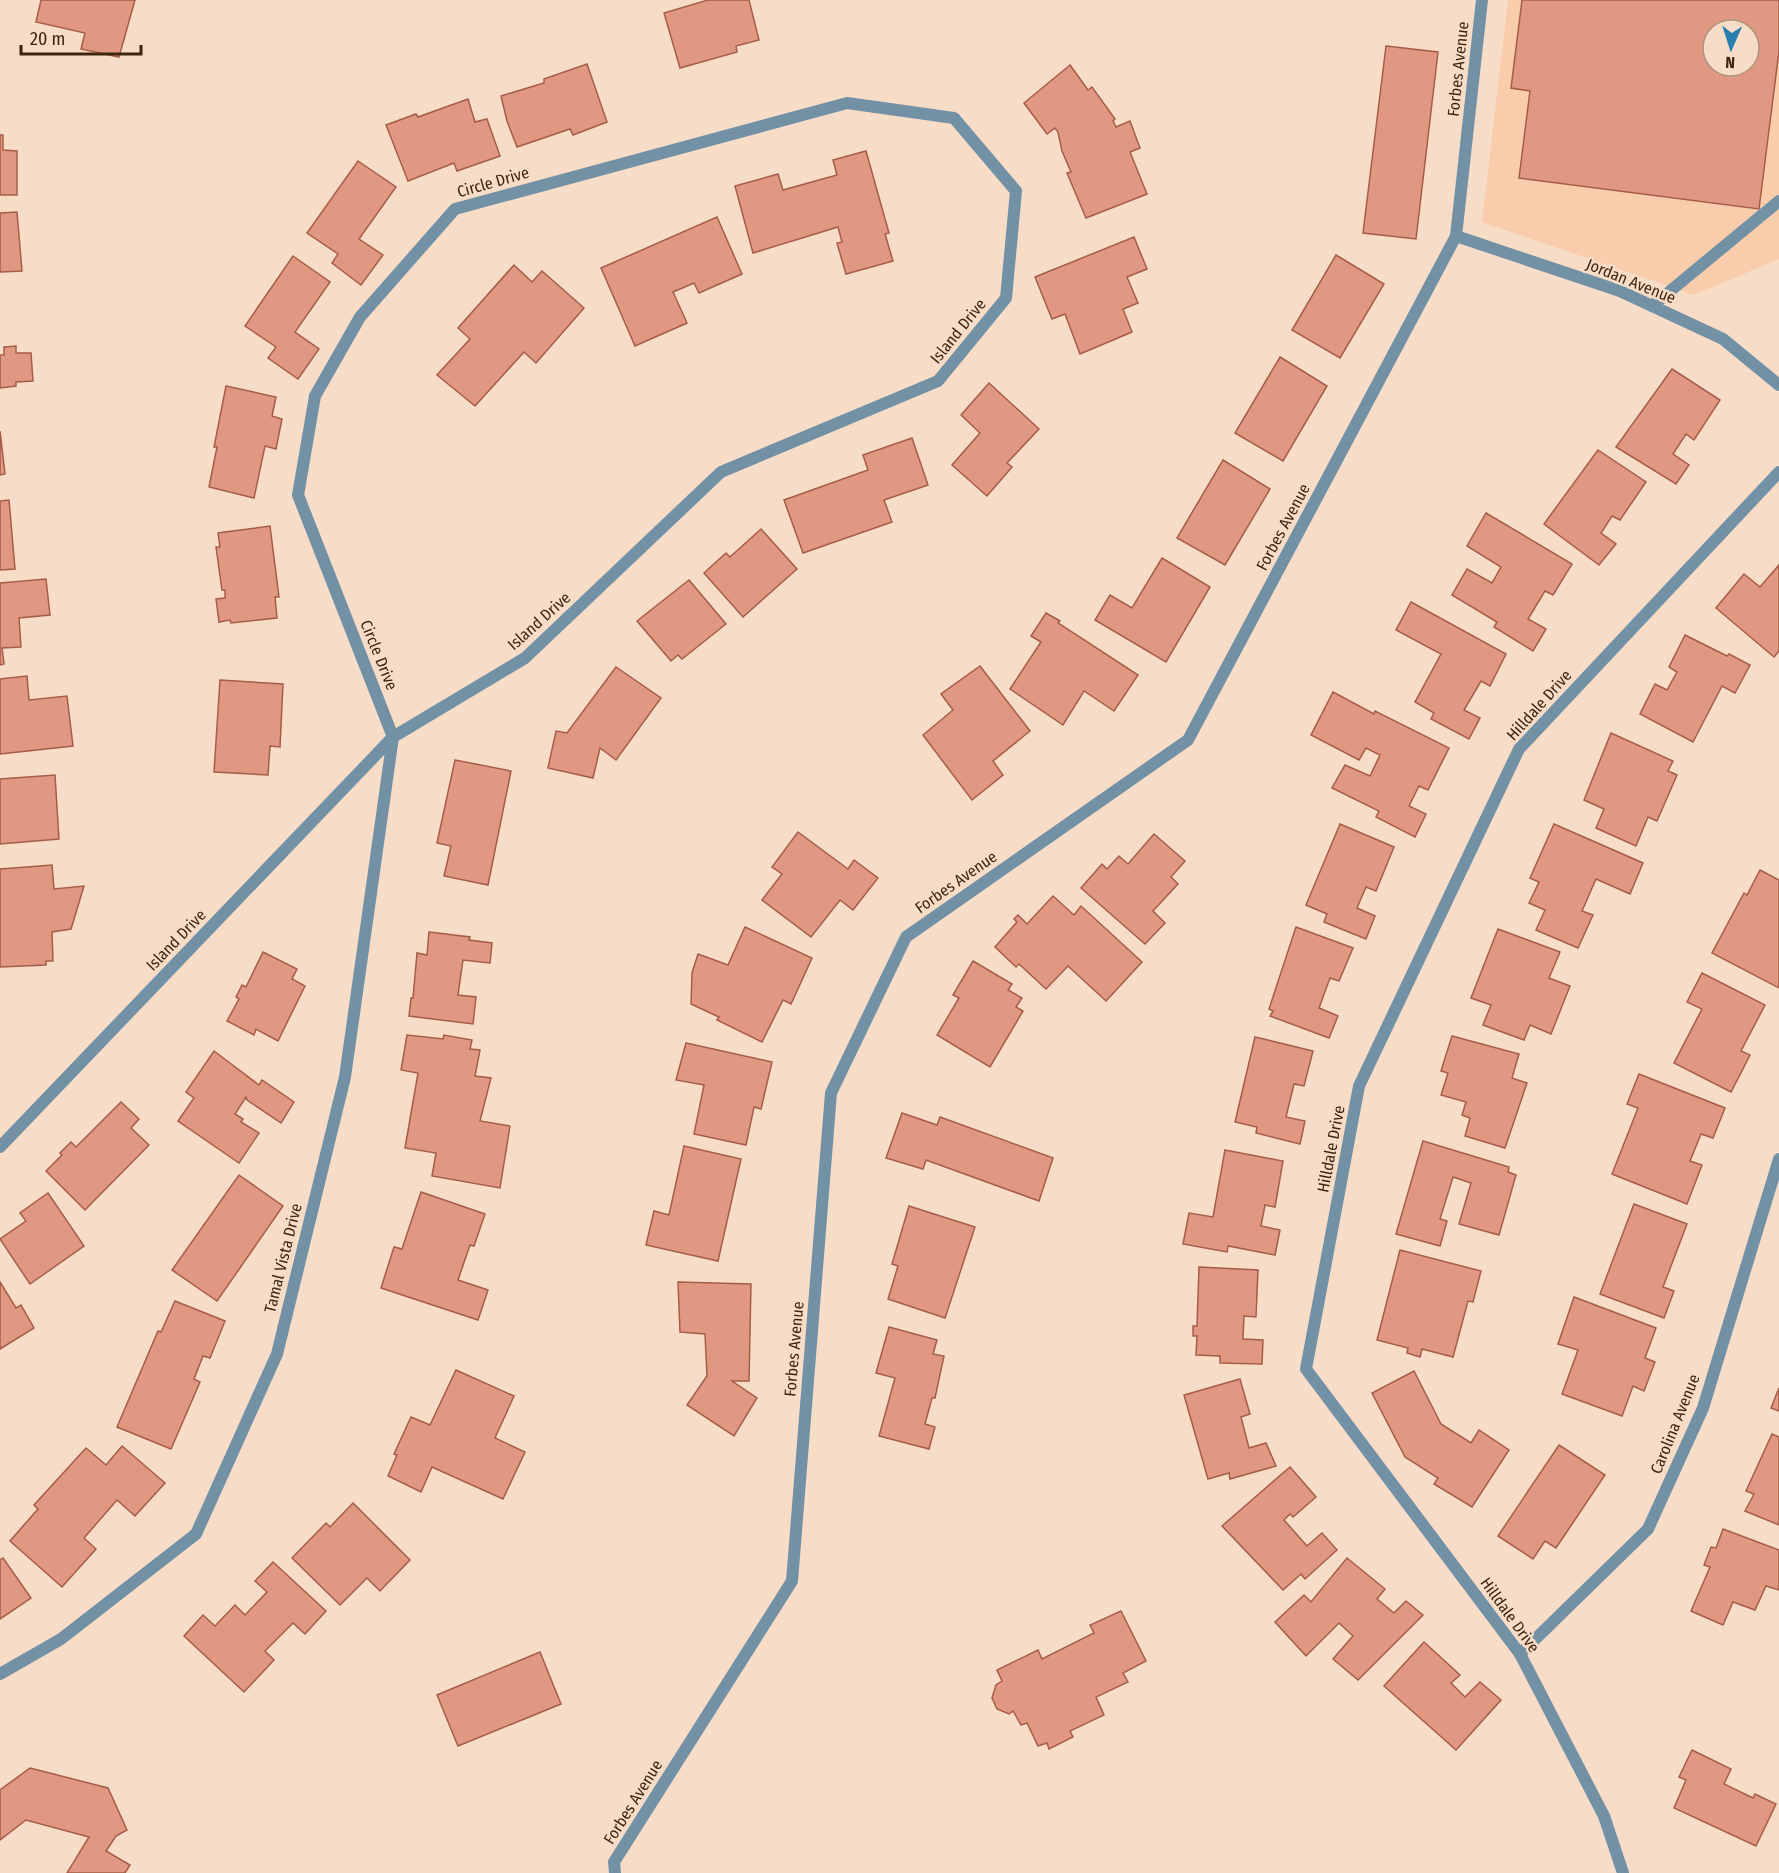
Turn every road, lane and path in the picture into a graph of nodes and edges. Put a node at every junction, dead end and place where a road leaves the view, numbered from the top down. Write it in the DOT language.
graph roads {
  1 [pos="1482,0"];
  2 [pos="1016,191"];
  3 [pos="1779,201"];
  4 [pos="1456,236"];
  5 [pos="1652,306"];
  6 [pos="1779,385"];
  7 [pos="1779,472"];
  8 [pos="393,737"];
  9 [pos="0,1147"];
  10 [pos="1779,1159"];
  11 [pos="1520,1654"];
  12 [pos="0,1674"];
  13 [pos="615,1873"];
  14 [pos="1623,1873"];
  1 -- 4 [label="street, Forbes Avenue"];
  2 -- 8 [label="street, Island Drive"];
  2 -- 8 [label="street, Circle Drive"];
  3 -- 5 [label="street"];
  4 -- 5 [label="street, Jordan Avenue"];
  4 -- 13 [label="street, Forbes Avenue"];
  5 -- 6 [label="street, Jordan Avenue"];
  7 -- 11 [label="street, Hilldale Drive"];
  8 -- 9 [label="street, Island Drive"];
  8 -- 12 [label="street, Tamal Vista Drive"];
  10 -- 11 [label="street, Carolina Avenue"];
  11 -- 14 [label="street, Hilldale Drive"];
}
